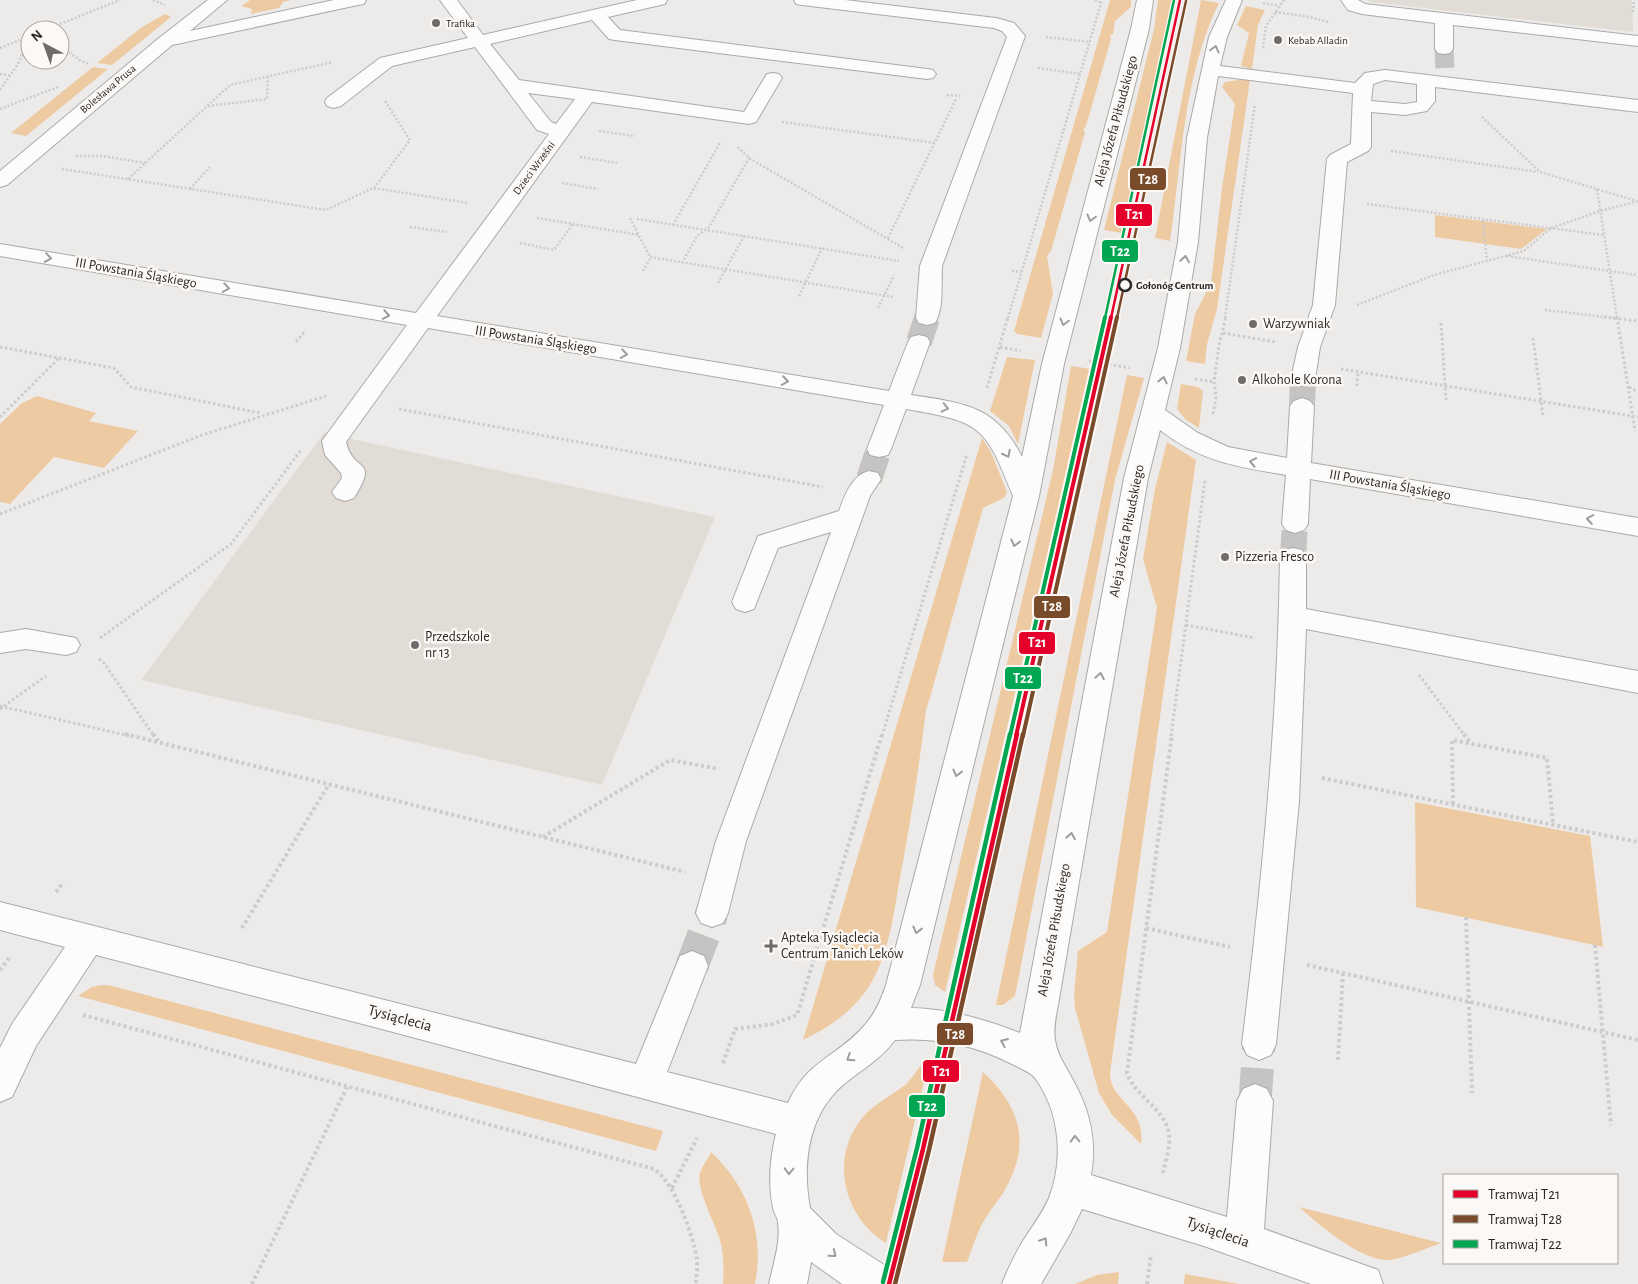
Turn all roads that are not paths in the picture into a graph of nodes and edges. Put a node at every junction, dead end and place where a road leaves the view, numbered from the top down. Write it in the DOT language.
graph roads {
  1 [pos="218,0"];
  2 [pos="358,0"];
  3 [pos="448,0"];
  4 [pos="658,0"];
  5 [pos="802,0"];
  6 [pos="1145,0"];
  7 [pos="1234,0"];
  8 [pos="1349,0"];
  9 [pos="596,14"];
  10 [pos="1444,19"];
  11 [pos="479,41"];
  12 [pos="1638,41"];
  13 [pos="165,42"];
  14 [pos="1444,49"];
  15 [pos="1210,70"];
  16 [pos="927,74"];
  17 [pos="1439,77"];
  18 [pos="773,78"];
  19 [pos="513,85"];
  20 [pos="587,95"];
  21 [pos="1362,97"];
  22 [pos="334,102"];
  23 [pos="1638,106"];
  24 [pos="560,132"];
  25 [pos="0,180"];
  26 [pos="0,250"];
  27 [pos="928,312"];
  28 [pos="421,321"];
  29 [pos="919,342"];
  30 [pos="1306,363"];
  31 [pos="898,399"];
  32 [pos="1302,406"];
  33 [pos="1154,413"];
  34 [pos="880,449"];
  35 [pos="1297,470"];
  36 [pos="346,492"];
  37 [pos="1026,496"];
  38 [pos="1295,524"];
  39 [pos="1638,527"];
  40 [pos="1293,556"];
  41 [pos="745,602"];
  42 [pos="1293,631"];
  43 [pos="0,643"];
  44 [pos="66,646"];
  45 [pos="1638,682"];
  46 [pos="712,914"];
  47 [pos="0,916"];
  48 [pos="90,938"];
  49 [pos="692,966"];
  50 [pos="885,1025"];
  51 [pos="1259,1044"];
  52 [pos="1047,1066"];
  53 [pos="646,1082"];
  54 [pos="0,1085"];
  55 [pos="1255,1101"];
  56 [pos="798,1124"];
  57 [pos="1070,1187"];
  58 [pos="797,1222"];
  59 [pos="1244,1241"];
  60 [pos="788,1284"];
  61 [pos="878,1284"];
  62 [pos="1021,1284"];
  63 [pos="1364,1284"];
  1 -- 13 [label="street, Bolesława Prusa"];
  2 -- 13 [label="street"];
  3 -- 11 [label="street, Dzieci Wrześni"];
  4 -- 9 [label="street"];
  5 -- 27 [label="street"];
  6 -- 37 [label="street, Aleja Józefa Piłsudskiego, one-way"];
  15 -- 7 [label="street, Aleja Józefa Piłsudskiego, one-way"];
  8 -- 10 [label="street"];
  9 -- 11 [label="street"];
  9 -- 16 [label="street"];
  10 -- 12 [label="street"];
  10 -- 14 [label="street"];
  11 -- 19 [label="street, Dzieci Wrześni"];
  11 -- 22 [label="street"];
  13 -- 25 [label="street, Bolesława Prusa"];
  15 -- 21 [label="street"];
  33 -- 15 [label="street, Aleja Józefa Piłsudskiego, one-way"];
  17 -- 21 [label="street"];
  17 -- 21 [label="street"];
  17 -- 23 [label="street"];
  18 -- 20 [label="street"];
  19 -- 20 [label="street"];
  19 -- 24 [label="street, Dzieci Wrześni"];
  20 -- 24 [label="street"];
  21 -- 30 [label="street"];
  24 -- 28 [label="street, Dzieci Wrześni"];
  26 -- 28 [label="street, III Powstania Śląskiego, one-way"];
  28 -- 31 [label="street, III Powstania Śląskiego, one-way"];
  28 -- 36 [label="street, Dzieci Wrześni"];
  29 -- 31 [label="street"];
  31 -- 34 [label="street"];
  31 -- 37 [label="street, III Powstania Śląskiego, one-way"];
  32 -- 35 [label="street"];
  35 -- 33 [label="street, III Powstania Śląskiego, one-way"];
  52 -- 33 [label="street, Aleja Józefa Piłsudskiego, one-way"];
  35 -- 38 [label="street"];
  39 -- 35 [label="street, III Powstania Śląskiego, one-way"];
  37 -- 50 [label="street, Aleja Józefa Piłsudskiego, one-way"];
  40 -- 42 [label="street"];
  41 -- 46 [label="street"];
  42 -- 45 [label="street"];
  42 -- 51 [label="street"];
  43 -- 44 [label="street"];
  47 -- 48 [label="street, Tysiąclecia"];
  48 -- 53 [label="street, Tysiąclecia"];
  48 -- 54 [label="street"];
  49 -- 53 [label="street"];
  52 -- 50 [label="street, one-way"];
  50 -- 56 [label="street, Aleja Józefa Piłsudskiego, one-way"];
  57 -- 52 [label="street, Aleja Józefa Piłsudskiego, one-way"];
  53 -- 56 [label="street, Tysiąclecia"];
  55 -- 59 [label="street"];
  56 -- 58 [label="street, Aleja Józefa Piłsudskiego, one-way"];
  57 -- 59 [label="street, Tysiąclecia"];
  62 -- 57 [label="street, Aleja Józefa Piłsudskiego, one-way"];
  58 -- 60 [label="street"];
  58 -- 61 [label="street, one-way"];
  59 -- 63 [label="street, Tysiąclecia"];
}
